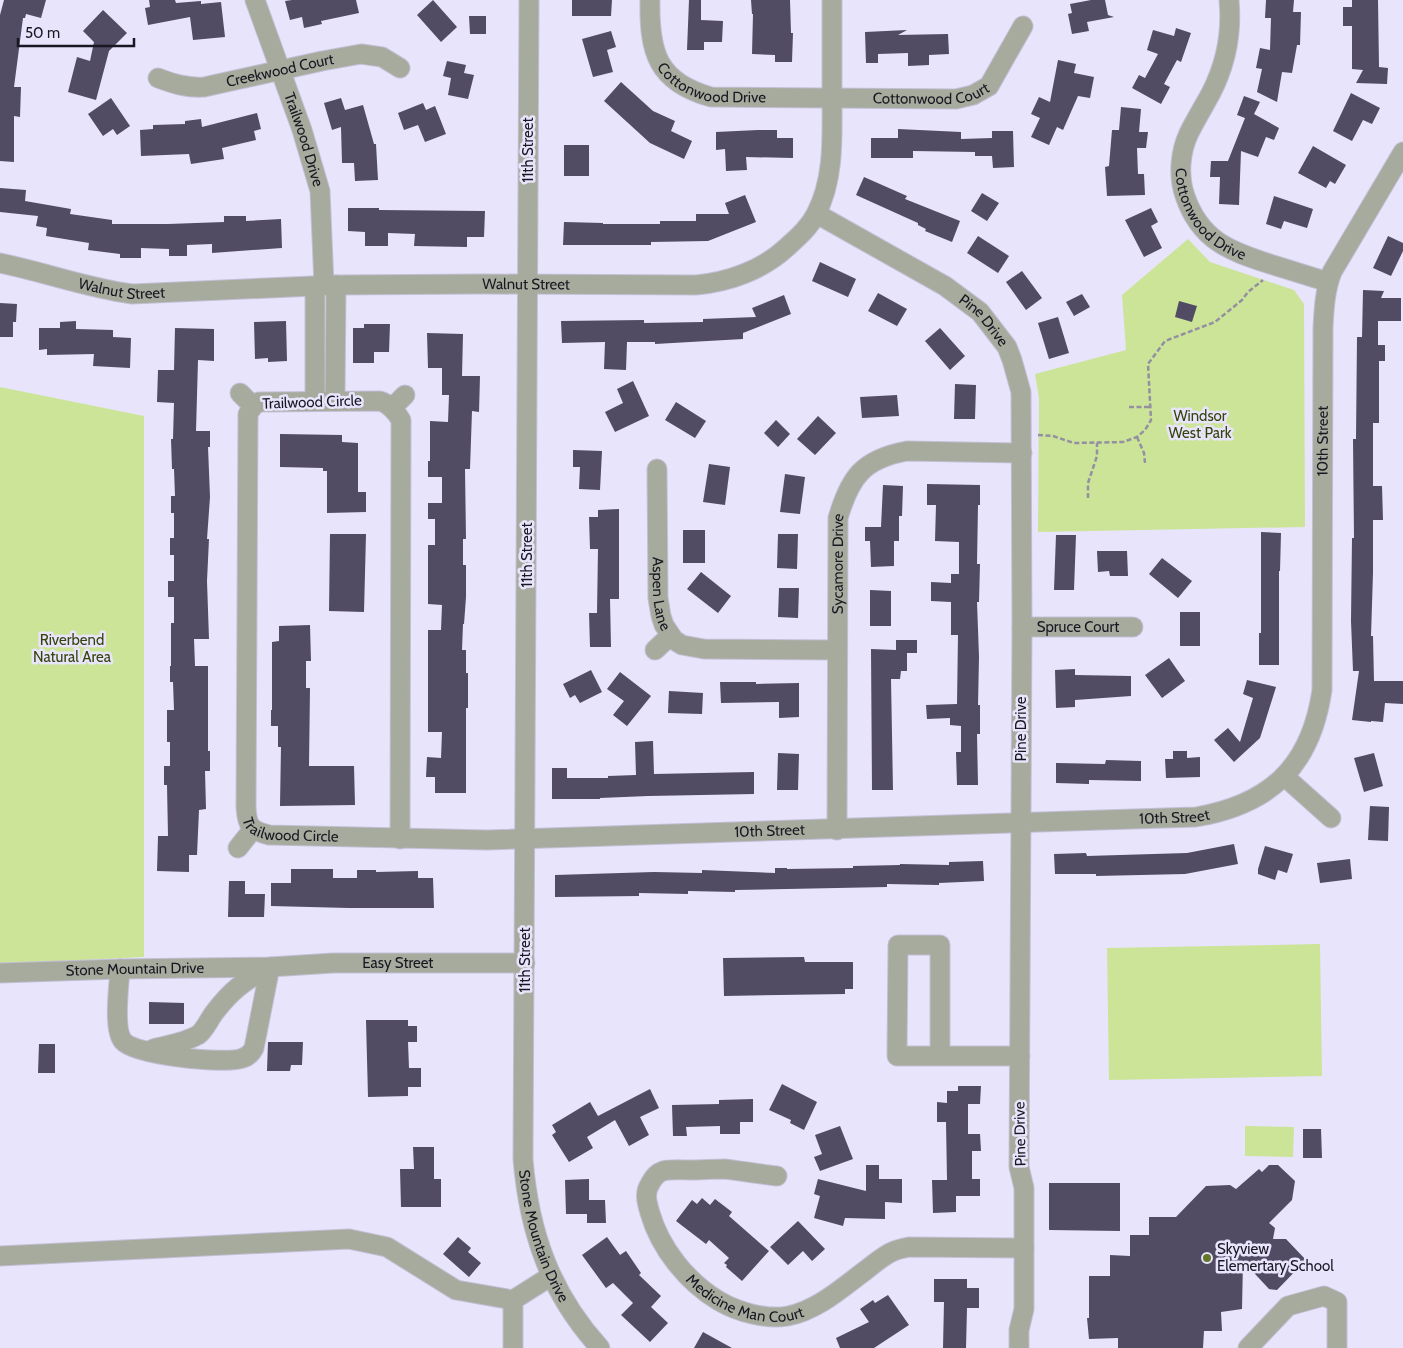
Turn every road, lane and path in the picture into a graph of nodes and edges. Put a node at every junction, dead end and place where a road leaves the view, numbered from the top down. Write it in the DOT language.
graph roads {
  1 [pos="255,0"];
  2 [pos="529,0"];
  3 [pos="650,0"];
  4 [pos="832,0"];
  5 [pos="1229,0"];
  6 [pos="1024,26"];
  7 [pos="400,68"];
  8 [pos="279,70"];
  9 [pos="158,78"];
  10 [pos="832,98"];
  11 [pos="1402,155"];
  12 [pos="817,214"];
  13 [pos="0,263"];
  14 [pos="1279,267"];
  15 [pos="1328,282"];
  16 [pos="528,284"];
  17 [pos="325,285"];
  18 [pos="314,400"];
  19 [pos="335,401"];
  20 [pos="1129,407"];
  21 [pos="1150,407"];
  22 [pos="1137,437"];
  23 [pos="1097,443"];
  24 [pos="1022,444"];
  25 [pos="1145,463"];
  26 [pos="657,468"];
  27 [pos="1088,498"];
  28 [pos="1022,627"];
  29 [pos="1134,627"];
  30 [pos="670,636"];
  31 [pos="655,650"];
  32 [pos="837,650"];
  33 [pos="1284,776"];
  34 [pos="1331,818"];
  35 [pos="1021,823"];
  36 [pos="252,829"];
  37 [pos="837,830"];
  38 [pos="400,839"];
  39 [pos="526,840"];
  40 [pos="238,848"];
  41 [pos="525,963"];
  42 [pos="270,967"];
  43 [pos="120,969"];
  44 [pos="0,973"];
  45 [pos="199,1034"];
  46 [pos="145,1051"];
  47 [pos="940,1056"];
  48 [pos="1020,1056"];
  49 [pos="222,1061"];
  50 [pos="524,1111"];
  51 [pos="777,1176"];
  52 [pos="1024,1248"];
  53 [pos="0,1256"];
  54 [pos="551,1276"];
  55 [pos="513,1300"];
  56 [pos="513,1348"];
  57 [pos="600,1348"];
  58 [pos="1019,1348"];
  59 [pos="1248,1348"];
  60 [pos="1337,1348"];
  1 -- 8 [label="street, Trailwood Drive"];
  2 -- 16 [label="street, 11th Street"];
  3 -- 10 [label="street, Cottonwood Drive"];
  4 -- 10 [label="street, Walnut Street"];
  5 -- 14 [label="street, Cottonwood Drive"];
  6 -- 10 [label="street, Cottonwood Court"];
  7 -- 8 [label="street, Creekwood Court"];
  8 -- 9 [label="street, Creekwood Court"];
  8 -- 17 [label="street, Trailwood Drive"];
  10 -- 12 [label="street, Walnut Street"];
  11 -- 15 [label="street, 10th Street"];
  12 -- 16 [label="street, Walnut Street"];
  12 -- 24 [label="street, Pine Drive"];
  13 -- 17 [label="street, Walnut Street"];
  14 -- 15 [label="street, Cottonwood Drive"];
  14 -- 21 [label="path"];
  15 -- 33 [label="street, 10th Street"];
  16 -- 17 [label="street, Walnut Street"];
  16 -- 39 [label="street, 11th Street"];
  17 -- 18 [label="street"];
  17 -- 19 [label="street"];
  18 -- 19 [label="street, Trailwood Circle"];
  18 -- 36 [label="street, Trailwood Circle"];
  19 -- 38 [label="street, Trailwood Circle"];
  20 -- 21 [label="path"];
  21 -- 22 [label="path"];
  22 -- 23 [label="path"];
  22 -- 25 [label="path"];
  23 -- 24 [label="path"];
  23 -- 27 [label="path"];
  24 -- 28 [label="street, Pine Drive"];
  24 -- 32 [label="street, Sycamore Drive"];
  26 -- 30 [label="street, Aspen Lane"];
  28 -- 29 [label="street, Spruce Court"];
  28 -- 35 [label="street, Pine Drive"];
  30 -- 31 [label="street"];
  30 -- 32 [label="street, Aspen Lane"];
  32 -- 37 [label="street, Sycamore Drive"];
  33 -- 34 [label="street"];
  33 -- 35 [label="street, 10th Street"];
  35 -- 37 [label="street, 10th Street"];
  35 -- 48 [label="street, Pine Drive"];
  36 -- 38 [label="street, Trailwood Circle"];
  36 -- 40 [label="street"];
  37 -- 39 [label="street, 10th Street"];
  38 -- 39 [label="street, 10th Street"];
  39 -- 41 [label="street, 11th Street"];
  41 -- 42 [label="street, Easy Street"];
  41 -- 50 [label="street, 11th Street"];
  42 -- 43 [label="street, Stone Mountain Drive"];
  42 -- 45 [label="street"];
  42 -- 49 [label="street"];
  43 -- 44 [label="street, Stone Mountain Drive"];
  43 -- 46 [label="street"];
  45 -- 46 [label="street"];
  45 -- 49 [label="street"];
  46 -- 49 [label="street"];
  47 -- 47 [label="street"];
  47 -- 48 [label="street"];
  48 -- 52 [label="street, Pine Drive"];
  50 -- 54 [label="street, Stone Mountain Drive"];
  51 -- 52 [label="street, Medicine Man Court"];
  52 -- 58 [label="street, Pine Drive"];
  53 -- 55 [label="street"];
  54 -- 55 [label="street"];
  54 -- 57 [label="street, Stone Mountain Drive"];
  55 -- 56 [label="street"];
  59 -- 60 [label="street"];
}
